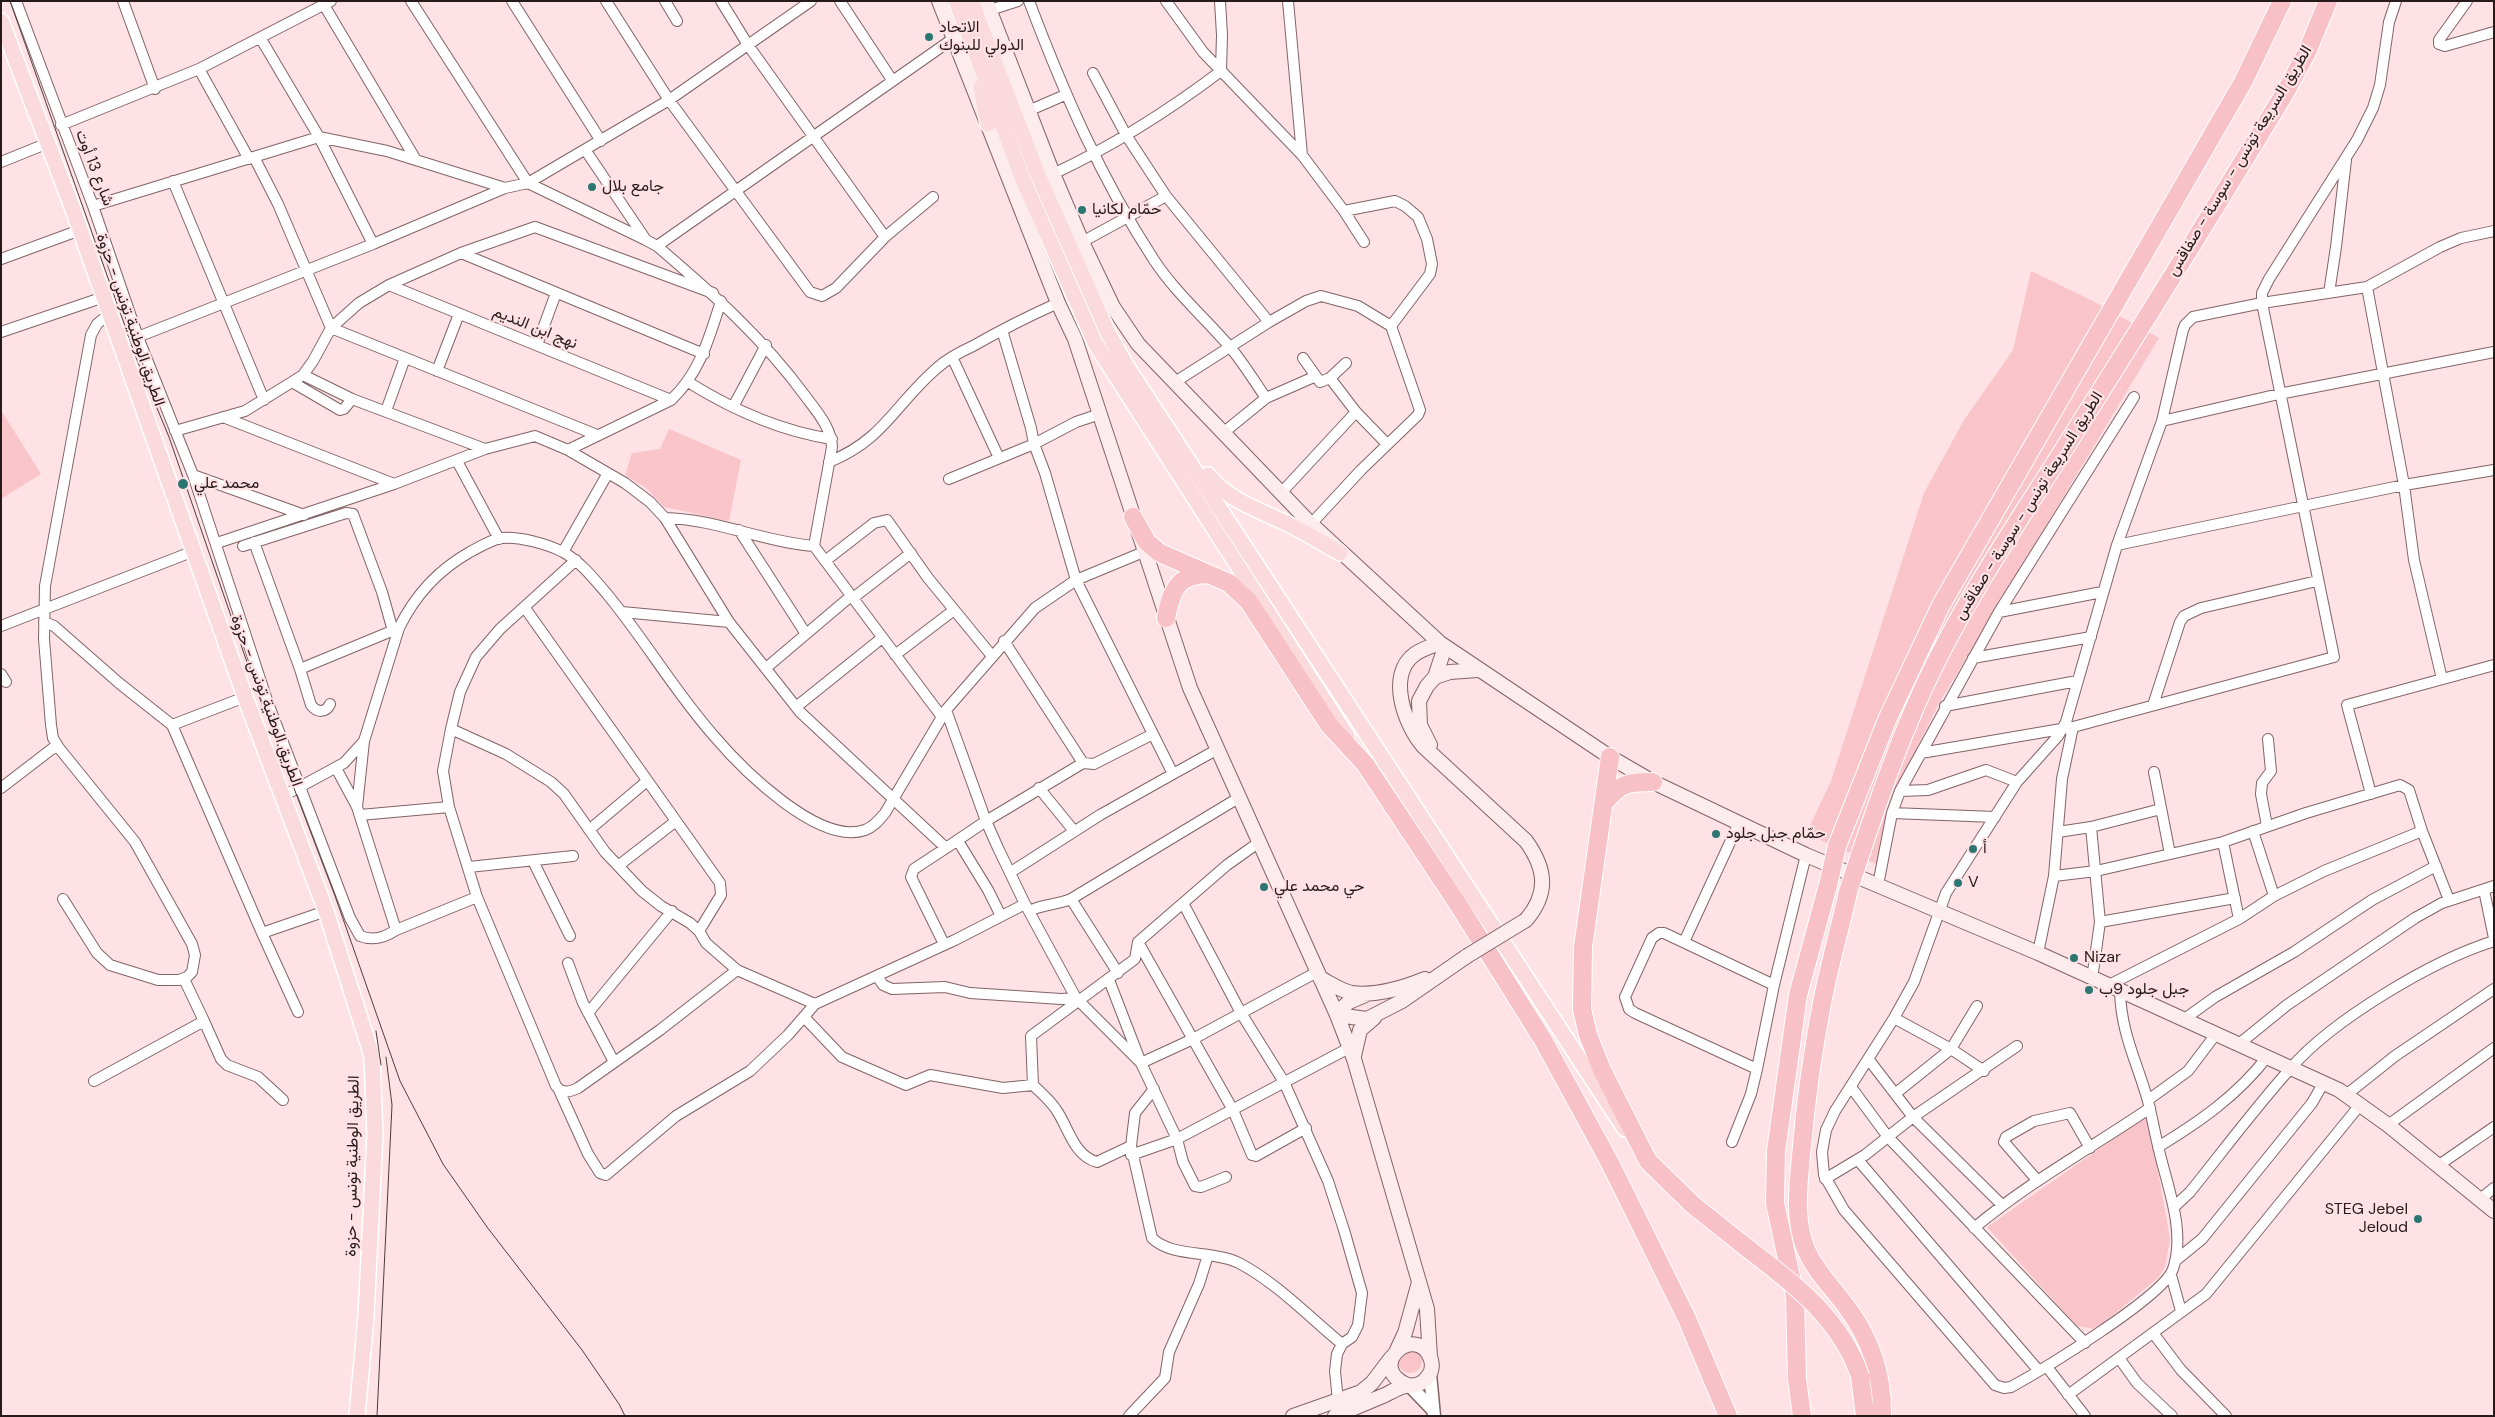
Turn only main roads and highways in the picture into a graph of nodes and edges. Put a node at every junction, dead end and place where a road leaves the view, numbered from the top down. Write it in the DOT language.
graph roads {
  1 [pos="939,1"];
  2 [pos="956,1"];
  3 [pos="971,1"];
  4 [pos="2282,1"];
  5 [pos="2328,1"];
  6 [pos="988,6"];
  7 [pos="1,21"];
  8 [pos="971,42"];
  9 [pos="988,124"];
  10 [pos="1170,430"];
  11 [pos="1134,517"];
  12 [pos="1340,553"];
  13 [pos="1212,574"];
  14 [pos="1166,618"];
  15 [pos="1442,645"];
  16 [pos="1477,670"];
  17 [pos="1435,677"];
  18 [pos="1434,755"];
  19 [pos="1610,757"];
  20 [pos="1365,764"];
  21 [pos="1653,782"];
  22 [pos="1604,803"];
  23 [pos="1446,969"];
  24 [pos="1318,975"];
  25 [pos="1368,994"];
  26 [pos="1380,1013"];
  27 [pos="1336,1014"];
  28 [pos="1351,1054"];
  29 [pos="1648,1162"];
  30 [pos="2494,1211"];
  31 [pos="1419,1281"];
  32 [pos="1394,1353"];
  33 [pos="1430,1357"];
  34 [pos="1408,1386"];
  35 [pos="357,1416"];
  36 [pos="1293,1416"];
  37 [pos="1335,1416"];
  38 [pos="1728,1416"];
  39 [pos="1802,1416"];
  40 [pos="1865,1416"];
  41 [pos="1882,1416"];
  1 -- 9 [label="main road"];
  2 -- 8 [label="main road"];
  3 -- 10 [label="main road"];
  4 -- 39 [label="highway, الطريق السريعة تونس - سوسة - صفاقس, bridge"];
  5 -- 41 [label="highway, الطريق السريعة تونس - سوسة - صفاقس, bridge"];
  6 -- 12 [label="main road"];
  7 -- 35 [label="main road, الطريق الوطنية تونس - حزوة"];
  8 -- 9 [label="main road"];
  8 -- 20 [label="main road"];
  9 -- 11 [label="main road"];
  10 -- 12 [label="main road"];
  10 -- 29 [label="main road"];
  11 -- 13 [label="highway"];
  11 -- 14 [label="main road"];
  12 -- 15 [label="main road"];
  13 -- 14 [label="highway"];
  13 -- 20 [label="highway"];
  14 -- 24 [label="main road"];
  15 -- 16 [label="main road"];
  15 -- 17 [label="main road"];
  15 -- 18 [label="main road"];
  16 -- 17 [label="main road"];
  16 -- 19 [label="main road"];
  17 -- 18 [label="main road"];
  18 -- 23 [label="main road, bridge"];
  19 -- 21 [label="main road"];
  19 -- 22 [label="highway"];
  20 -- 38 [label="highway"];
  21 -- 22 [label="highway"];
  21 -- 30 [label="main road"];
  22 -- 29 [label="highway"];
  23 -- 25 [label="main road"];
  23 -- 26 [label="main road"];
  24 -- 25 [label="main road"];
  24 -- 27 [label="main road"];
  25 -- 27 [label="main road"];
  26 -- 27 [label="main road"];
  26 -- 28 [label="main road"];
  27 -- 28 [label="main road"];
  28 -- 31 [label="main road"];
  29 -- 40 [label="highway, bridge"];
  31 -- 32 [label="main road"];
  31 -- 33 [label="main road"];
  32 -- 33 [label="main road"];
  32 -- 34 [label="main road"];
  32 -- 36 [label="main road"];
  33 -- 34 [label="main road"];
  34 -- 37 [label="main road"];
}
